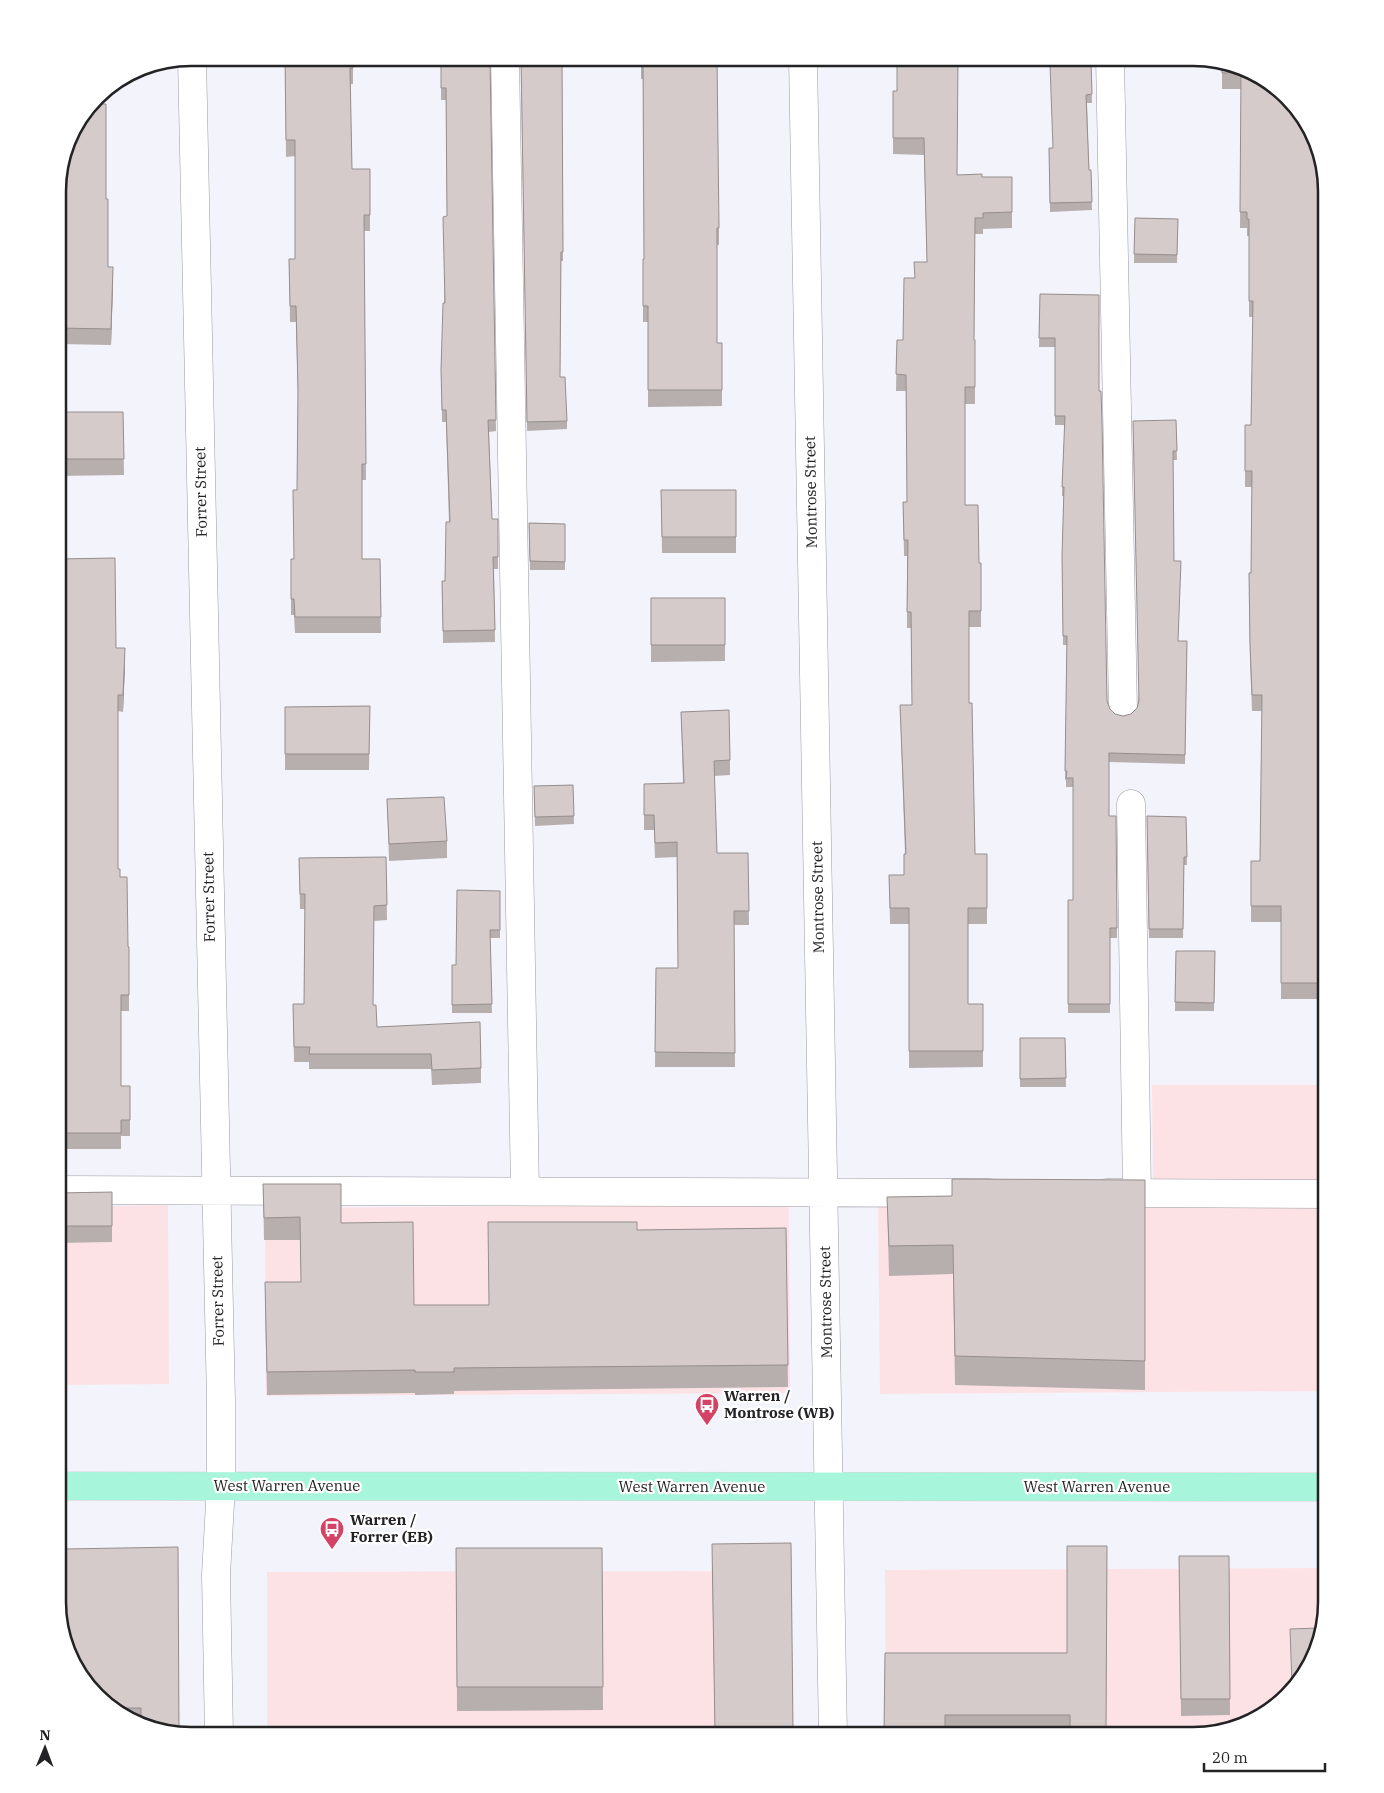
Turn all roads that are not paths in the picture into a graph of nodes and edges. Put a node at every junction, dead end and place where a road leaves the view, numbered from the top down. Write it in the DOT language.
graph roads {
  1 [pos="192,67"];
  2 [pos="505,67"];
  3 [pos="803,67"];
  4 [pos="1110,67"];
  5 [pos="1122,710"];
  6 [pos="1131,804"];
  7 [pos="66,1190"];
  8 [pos="216,1191"];
  9 [pos="525,1191"];
  10 [pos="824,1192"];
  11 [pos="1018,1193"];
  12 [pos="1087,1193"];
  13 [pos="1137,1193"];
  14 [pos="1318,1194"];
  15 [pos="66,1486"];
  16 [pos="221,1486"];
  17 [pos="829,1487"];
  18 [pos="1318,1487"];
  19 [pos="219,1727"];
  20 [pos="833,1727"];
  1 -- 8 [label="street, Forrer Street"];
  2 -- 9 [label="street"];
  3 -- 10 [label="street, Montrose Street"];
  4 -- 5 [label="street"];
  6 -- 13 [label="street"];
  7 -- 8 [label="street"];
  8 -- 9 [label="street"];
  8 -- 16 [label="street, Forrer Street"];
  9 -- 10 [label="street"];
  10 -- 11 [label="street"];
  10 -- 17 [label="street, Montrose Street"];
  12 -- 13 [label="street"];
  13 -- 14 [label="street"];
  15 -- 16 [label="main road, West Warren Avenue"];
  16 -- 17 [label="main road, West Warren Avenue"];
  16 -- 19 [label="street, Forrer Street"];
  17 -- 18 [label="main road, West Warren Avenue"];
  17 -- 20 [label="street, Montrose Street"];
}
